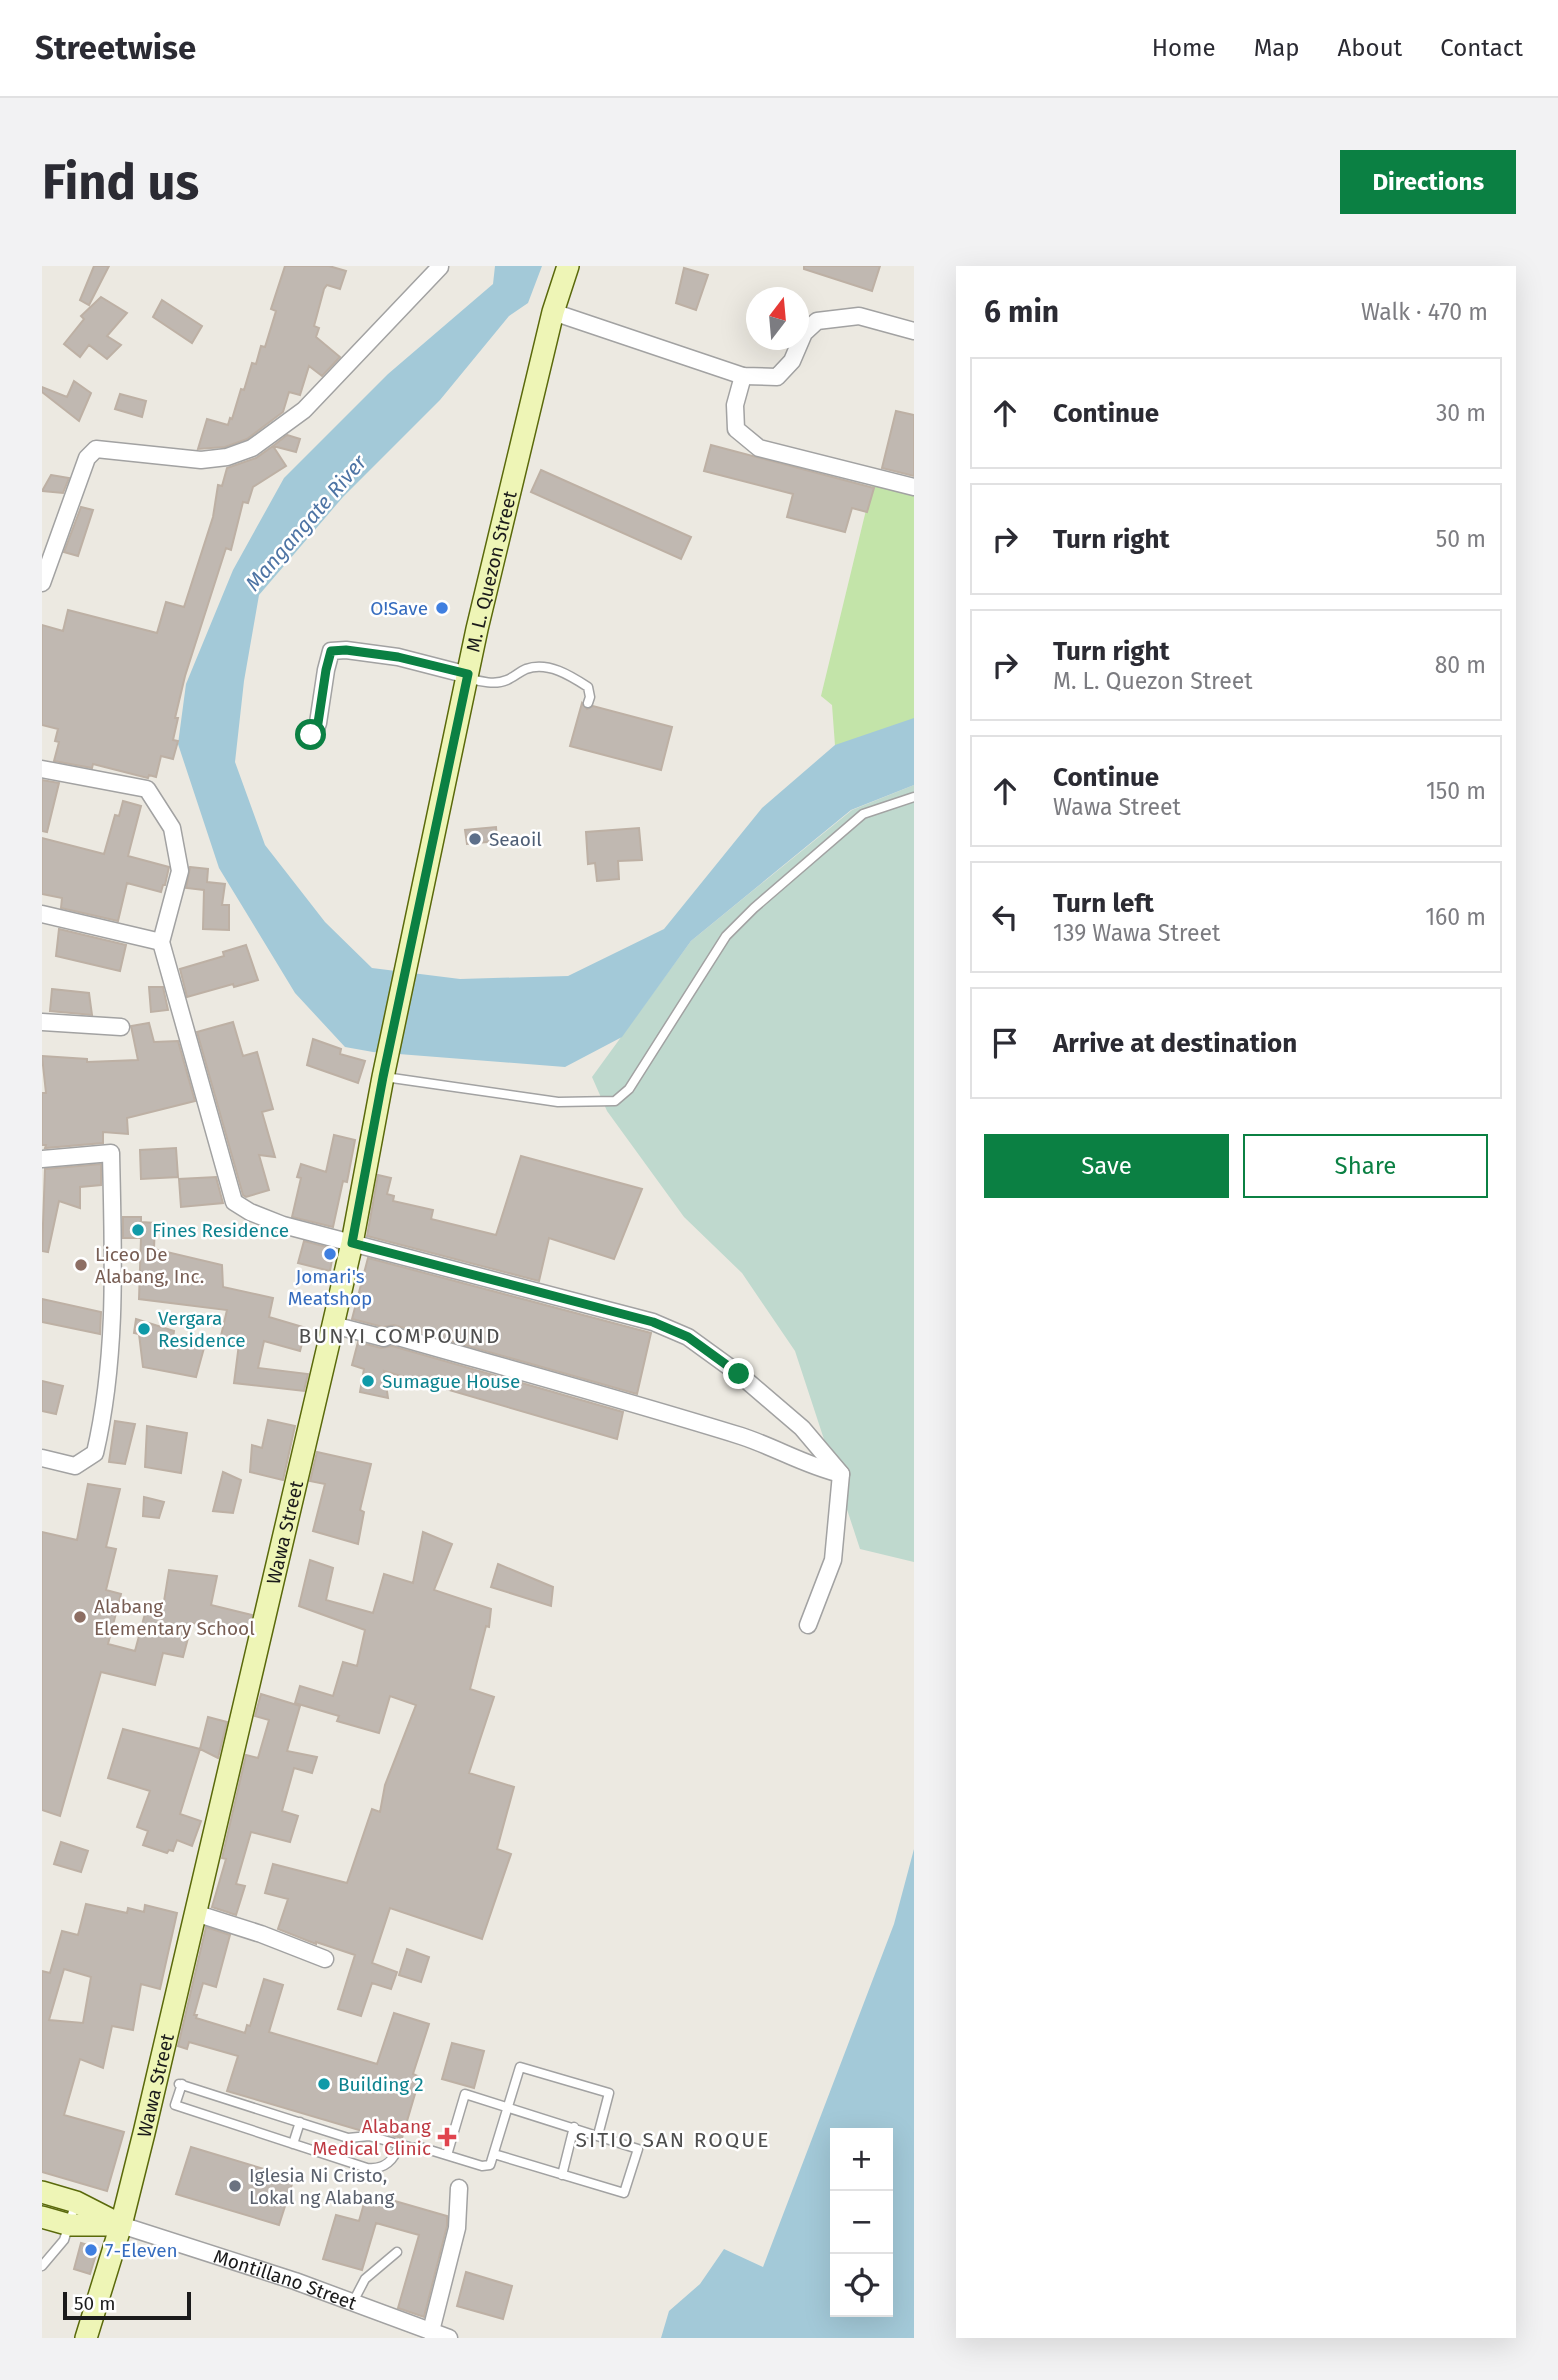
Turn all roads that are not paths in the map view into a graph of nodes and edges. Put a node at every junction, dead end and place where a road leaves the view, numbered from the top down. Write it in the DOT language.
graph roads {
  1 [pos="568,266"];
  2 [pos="440,267"];
  3 [pos="553,312"];
  4 [pos="914,331"];
  5 [pos="743,376"];
  6 [pos="914,487"];
  7 [pos="42,583"];
  8 [pos="467,676"];
  9 [pos="588,703"];
  10 [pos="311,735"];
  11 [pos="42,769"];
  12 [pos="914,797"];
  13 [pos="426,879"];
  14 [pos="42,914"];
  15 [pos="161,942"];
  16 [pos="42,1022"];
  17 [pos="121,1027"];
  18 [pos="384,1070"];
  19 [pos="42,1159"];
  20 [pos="352,1243"];
  21 [pos="333,1325"];
  22 [pos="42,1458"];
  23 [pos="841,1474"];
  24 [pos="808,1625"];
  25 [pos="195,1913"];
  26 [pos="325,1959"];
  27 [pos="508,2107"];
  28 [pos="300,2122"];
  29 [pos="575,2127"];
  30 [pos="598,2135"];
  31 [pos="293,2144"];
  32 [pos="399,2144"];
  33 [pos="494,2154"];
  34 [pos="447,2155"];
  35 [pos="562,2175"];
  36 [pos="459,2188"];
  37 [pos="42,2192"];
  38 [pos="76,2202"];
  39 [pos="42,2217"];
  40 [pos="71,2225"];
  41 [pos="121,2225"];
  42 [pos="397,2252"];
  43 [pos="42,2266"];
  44 [pos="353,2302"];
  45 [pos="432,2334"];
  46 [pos="86,2338"];
  47 [pos="449,2338"];
  1 -- 3 [label="main road, M. L. Quezon Street"];
  2 -- 7 [label="street"];
  3 -- 5 [label="street"];
  3 -- 8 [label="main road, M. L. Quezon Street"];
  4 -- 5 [label="street"];
  5 -- 6 [label="street"];
  8 -- 9 [label="lane"];
  8 -- 10 [label="street"];
  8 -- 13 [label="main road, M. L. Quezon Street"];
  11 -- 15 [label="street"];
  12 -- 18 [label="lane"];
  13 -- 18 [label="main road, Wawa Street"];
  14 -- 15 [label="street"];
  15 -- 20 [label="street"];
  16 -- 17 [label="street"];
  18 -- 20 [label="main road, Wawa Street"];
  19 -- 22 [label="street"];
  20 -- 21 [label="main road, Wawa Street"];
  20 -- 23 [label="street"];
  21 -- 23 [label="street"];
  21 -- 25 [label="main road, Wawa Street"];
  23 -- 24 [label="street"];
  25 -- 26 [label="street"];
  25 -- 41 [label="main road, Wawa Street"];
  27 -- 29 [label="lane"];
  27 -- 30 [label="lane"];
  27 -- 33 [label="lane"];
  27 -- 34 [label="lane"];
  28 -- 31 [label="lane"];
  28 -- 31 [label="lane"];
  28 -- 32 [label="lane"];
  29 -- 30 [label="lane"];
  29 -- 35 [label="lane"];
  30 -- 35 [label="lane"];
  31 -- 32 [label="lane"];
  32 -- 34 [label="lane"];
  33 -- 34 [label="lane"];
  33 -- 35 [label="lane"];
  36 -- 45 [label="street"];
  37 -- 38 [label="main road, Montillano Street"];
  38 -- 40 [label="lane"];
  38 -- 41 [label="main road, Montillano Street"];
  39 -- 40 [label="main road, Montillano Street"];
  40 -- 41 [label="main road, Montillano Street"];
  40 -- 43 [label="lane"];
  41 -- 44 [label="street, Montillano Street"];
  41 -- 46 [label="main road, Wawa Street"];
  42 -- 44 [label="lane"];
  44 -- 45 [label="street, Montillano Street"];
  45 -- 47 [label="street, Montillano Street"];
}
